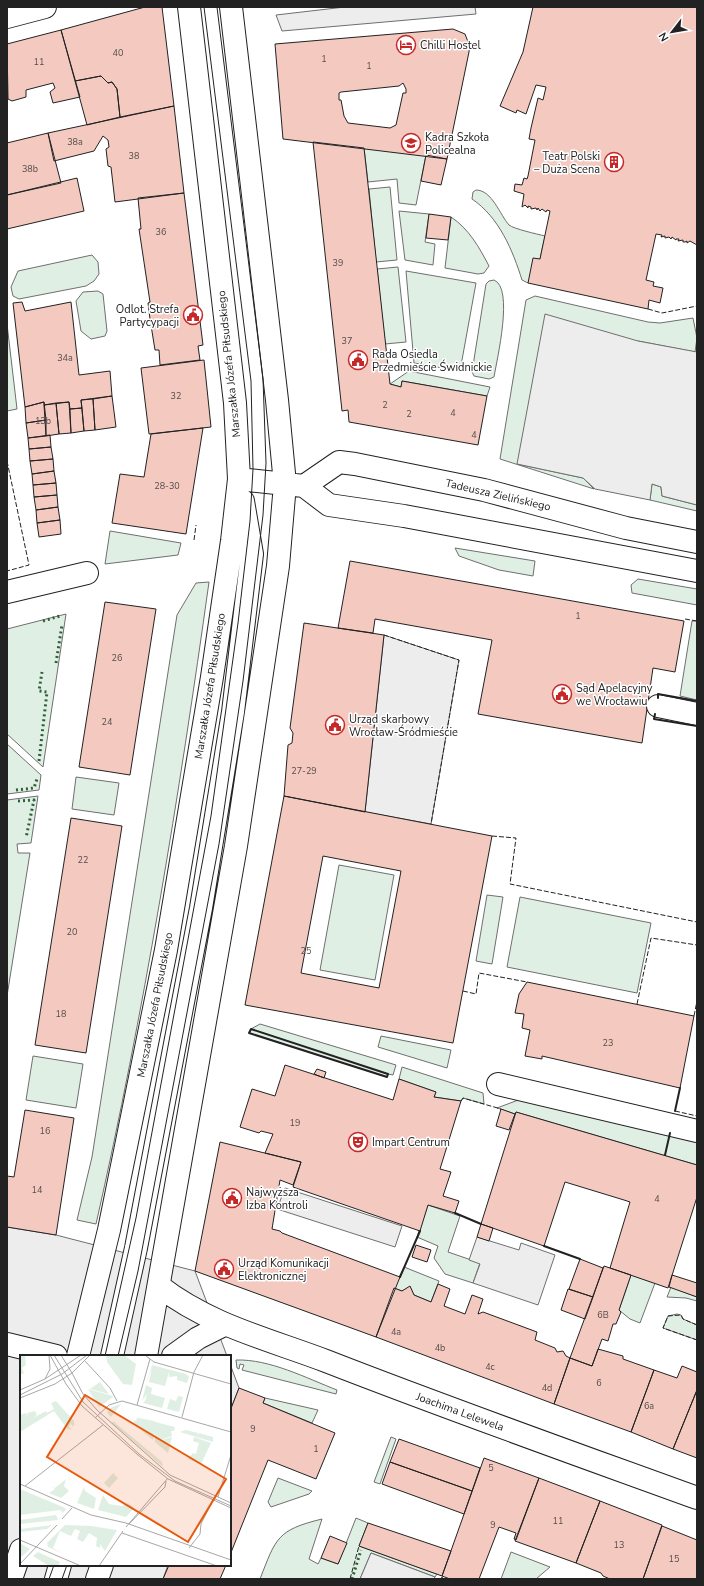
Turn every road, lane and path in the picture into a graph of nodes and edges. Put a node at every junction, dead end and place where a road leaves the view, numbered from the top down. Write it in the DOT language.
graph roads {
  1 [pos="45,7"];
  2 [pos="189,7"];
  3 [pos="231,7"];
  4 [pos="7,17"];
  5 [pos="239,479"];
  6 [pos="294,485"];
  7 [pos="660,534"];
  8 [pos="697,542"];
  9 [pos="548,543"];
  10 [pos="697,571"];
  11 [pos="87,573"];
  12 [pos="7,592"];
  13 [pos="658,706"];
  14 [pos="697,714"];
  15 [pos="498,1084"];
  16 [pos="697,1131"];
  17 [pos="159,1286"];
  18 [pos="224,1325"];
  19 [pos="7,1344"];
  20 [pos="52,1355"];
  21 [pos="78,1355"];
  22 [pos="112,1355"];
  23 [pos="146,1355"];
  24 [pos="174,1355"];
  25 [pos="697,1498"];
  26 [pos="20,1553"];
  27 [pos="60,1566"];
  28 [pos="102,1566"];
  29 [pos="11,1579"];
  30 [pos="56,1579"];
  31 [pos="97,1579"];
  1 -- 4 [label="street"];
  2 -- 5 [label="street, Marszałka Józefa Piłsudskiego"];
  3 -- 6 [label="street"];
  5 -- 6 [label="street"];
  5 -- 21 [label="street, Marszałka Józefa Piłsudskiego"];
  5 -- 22 [label="street"];
  6 -- 7 [label="street, Tadeusza Zielińskiego"];
  6 -- 9 [label="street"];
  6 -- 17 [label="street"];
  7 -- 8 [label="street, Tadeusza Zielińskiego"];
  7 -- 9 [label="street"];
  9 -- 10 [label="street"];
  11 -- 12 [label="street"];
  13 -- 14 [label="street"];
  15 -- 16 [label="street"];
  17 -- 18 [label="street, Joachima Lelewela"];
  17 -- 23 [label="street"];
  18 -- 24 [label="street"];
  18 -- 25 [label="street, Joachima Lelewela"];
  19 -- 20 [label="street"];
  26 -- 29 [label="street"];
  27 -- 30 [label="street"];
  28 -- 31 [label="street"];
}
